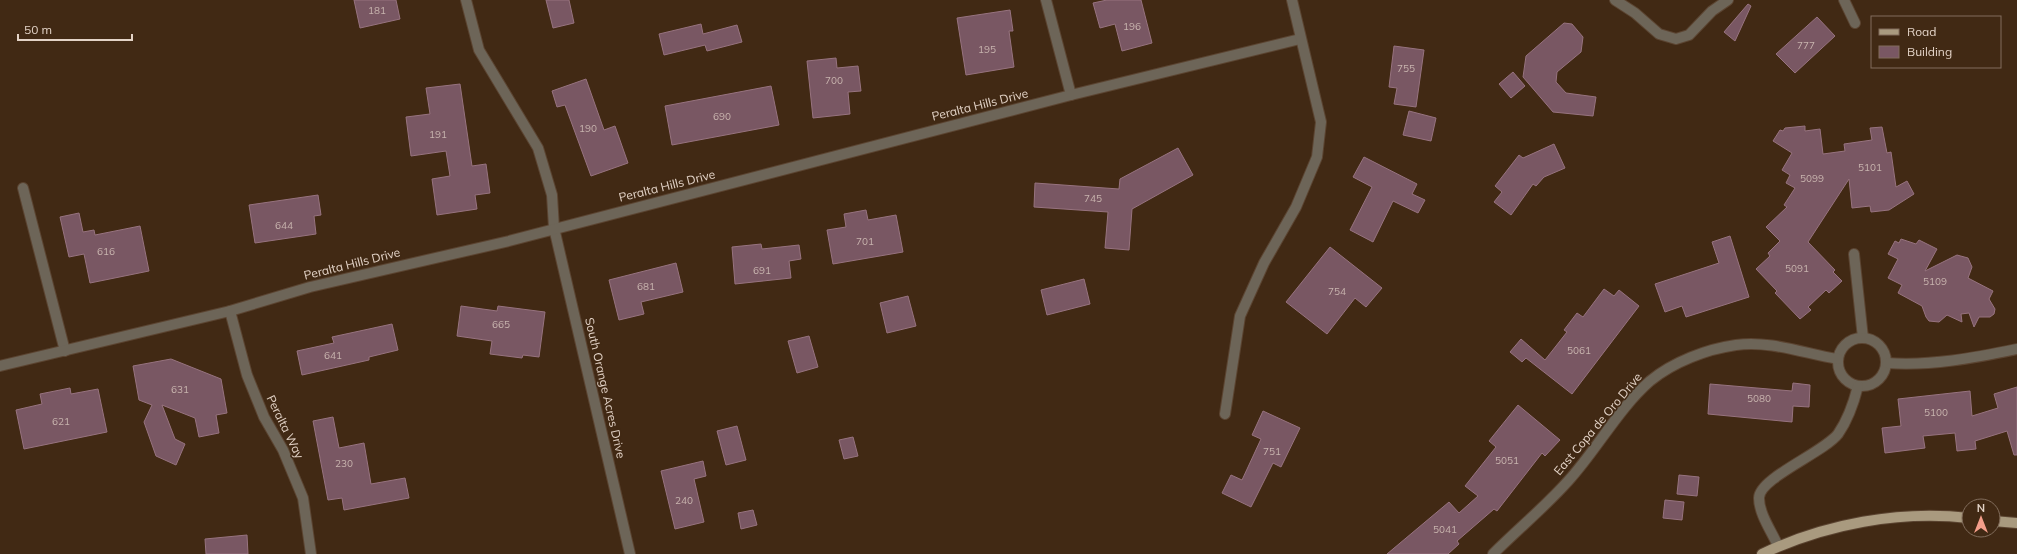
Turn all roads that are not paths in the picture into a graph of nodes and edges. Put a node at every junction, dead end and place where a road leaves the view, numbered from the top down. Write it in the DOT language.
graph roads {
  1 [pos="466,0"];
  2 [pos="1046,0"];
  3 [pos="1292,0"];
  4 [pos="1615,0"];
  5 [pos="1728,0"];
  6 [pos="1844,0"];
  7 [pos="1855,23"];
  8 [pos="1300,39"];
  9 [pos="1070,95"];
  10 [pos="23,188"];
  11 [pos="554,228"];
  12 [pos="1854,254"];
  13 [pos="230,311"];
  14 [pos="1863,338"];
  15 [pos="2017,349"];
  16 [pos="65,351"];
  17 [pos="1838,359"];
  18 [pos="1887,363"];
  19 [pos="0,366"];
  20 [pos="1858,386"];
  21 [pos="1225,414"];
  22 [pos="1961,517"];
  23 [pos="2001,522"];
  24 [pos="2017,523"];
  25 [pos="1778,546"];
  26 [pos="310,554"];
  27 [pos="630,554"];
  28 [pos="1493,554"];
  29 [pos="1762,554"];
  1 -- 11 [label="street, South Orange Acres Drive"];
  2 -- 9 [label="street"];
  3 -- 8 [label="street"];
  4 -- 5 [label="street"];
  6 -- 7 [label="street"];
  8 -- 9 [label="street, Peralta Hills Drive"];
  8 -- 21 [label="street"];
  9 -- 11 [label="street, Peralta Hills Drive"];
  10 -- 16 [label="street"];
  11 -- 13 [label="street, Peralta Hills Drive"];
  11 -- 27 [label="street, South Orange Acres Drive"];
  12 -- 14 [label="street"];
  13 -- 16 [label="street, Peralta Hills Drive"];
  13 -- 26 [label="street, Peralta Way"];
  14 -- 17 [label="street"];
  14 -- 18 [label="street"];
  15 -- 18 [label="street"];
  16 -- 19 [label="street, Peralta Hills Drive"];
  17 -- 20 [label="street"];
  17 -- 28 [label="street, East Copa de Oro Drive"];
  18 -- 20 [label="street"];
  20 -- 25 [label="street"];
  22 -- 25 [label="main road"];
  23 -- 24 [label="main road"];
  25 -- 29 [label="main road"];
}
